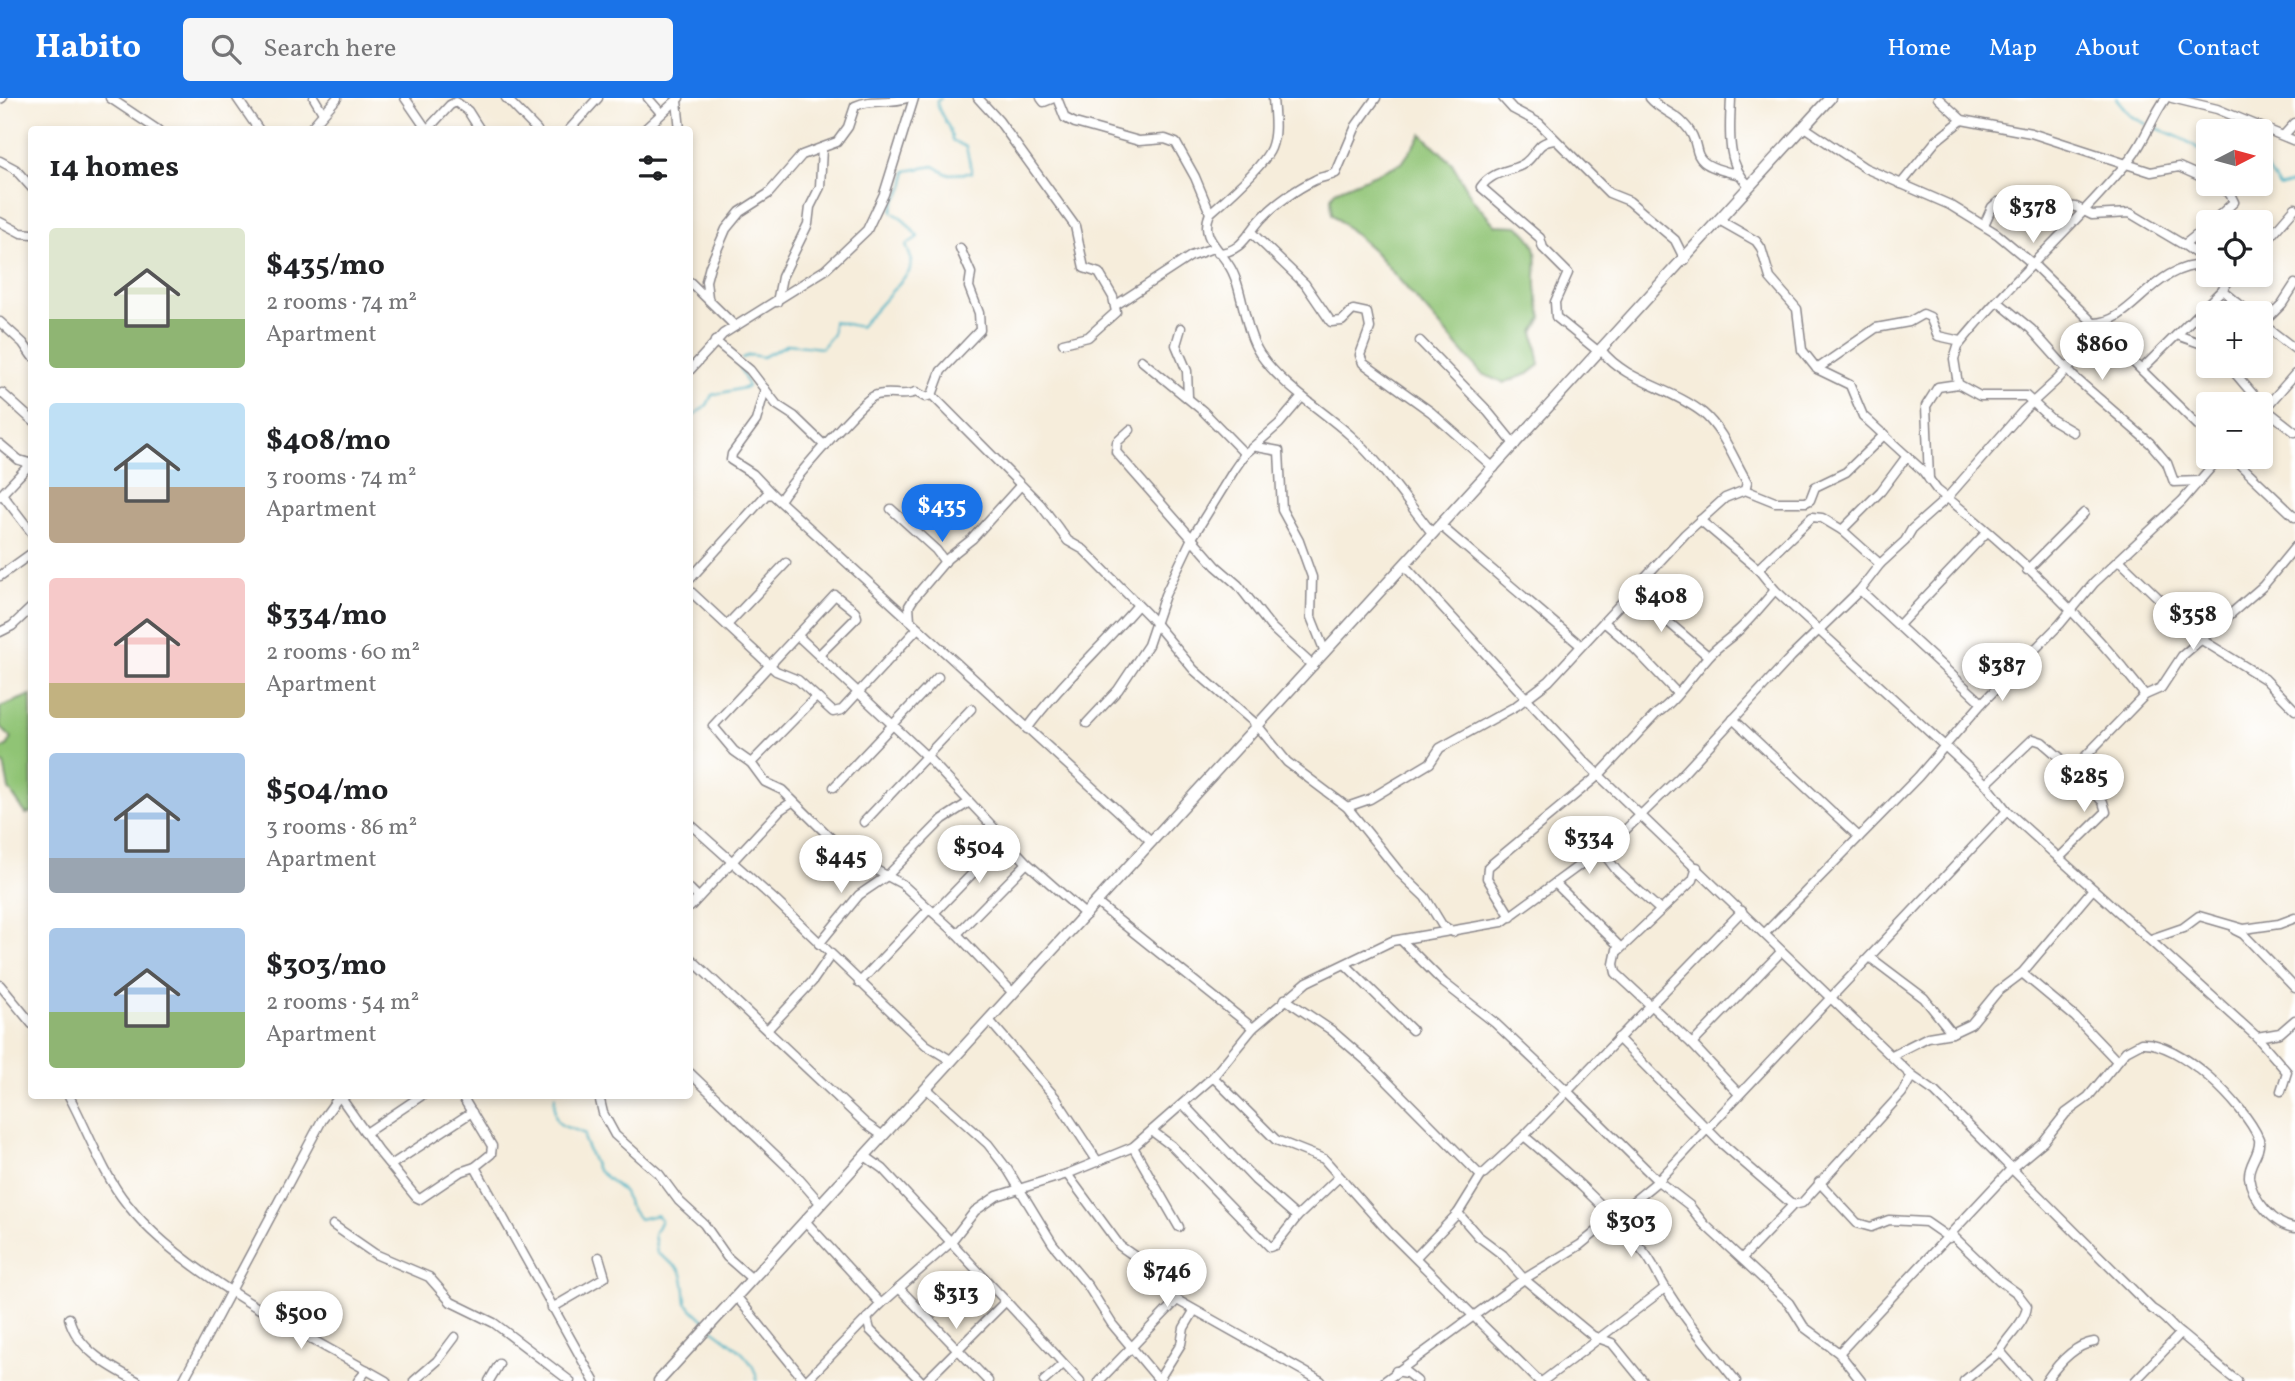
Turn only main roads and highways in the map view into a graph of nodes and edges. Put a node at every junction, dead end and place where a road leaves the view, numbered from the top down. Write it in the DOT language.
graph roads {
  1 [pos="1830,98"];
  2 [pos="659,1381"];
  1 -- 2 [label="main road"];
}
